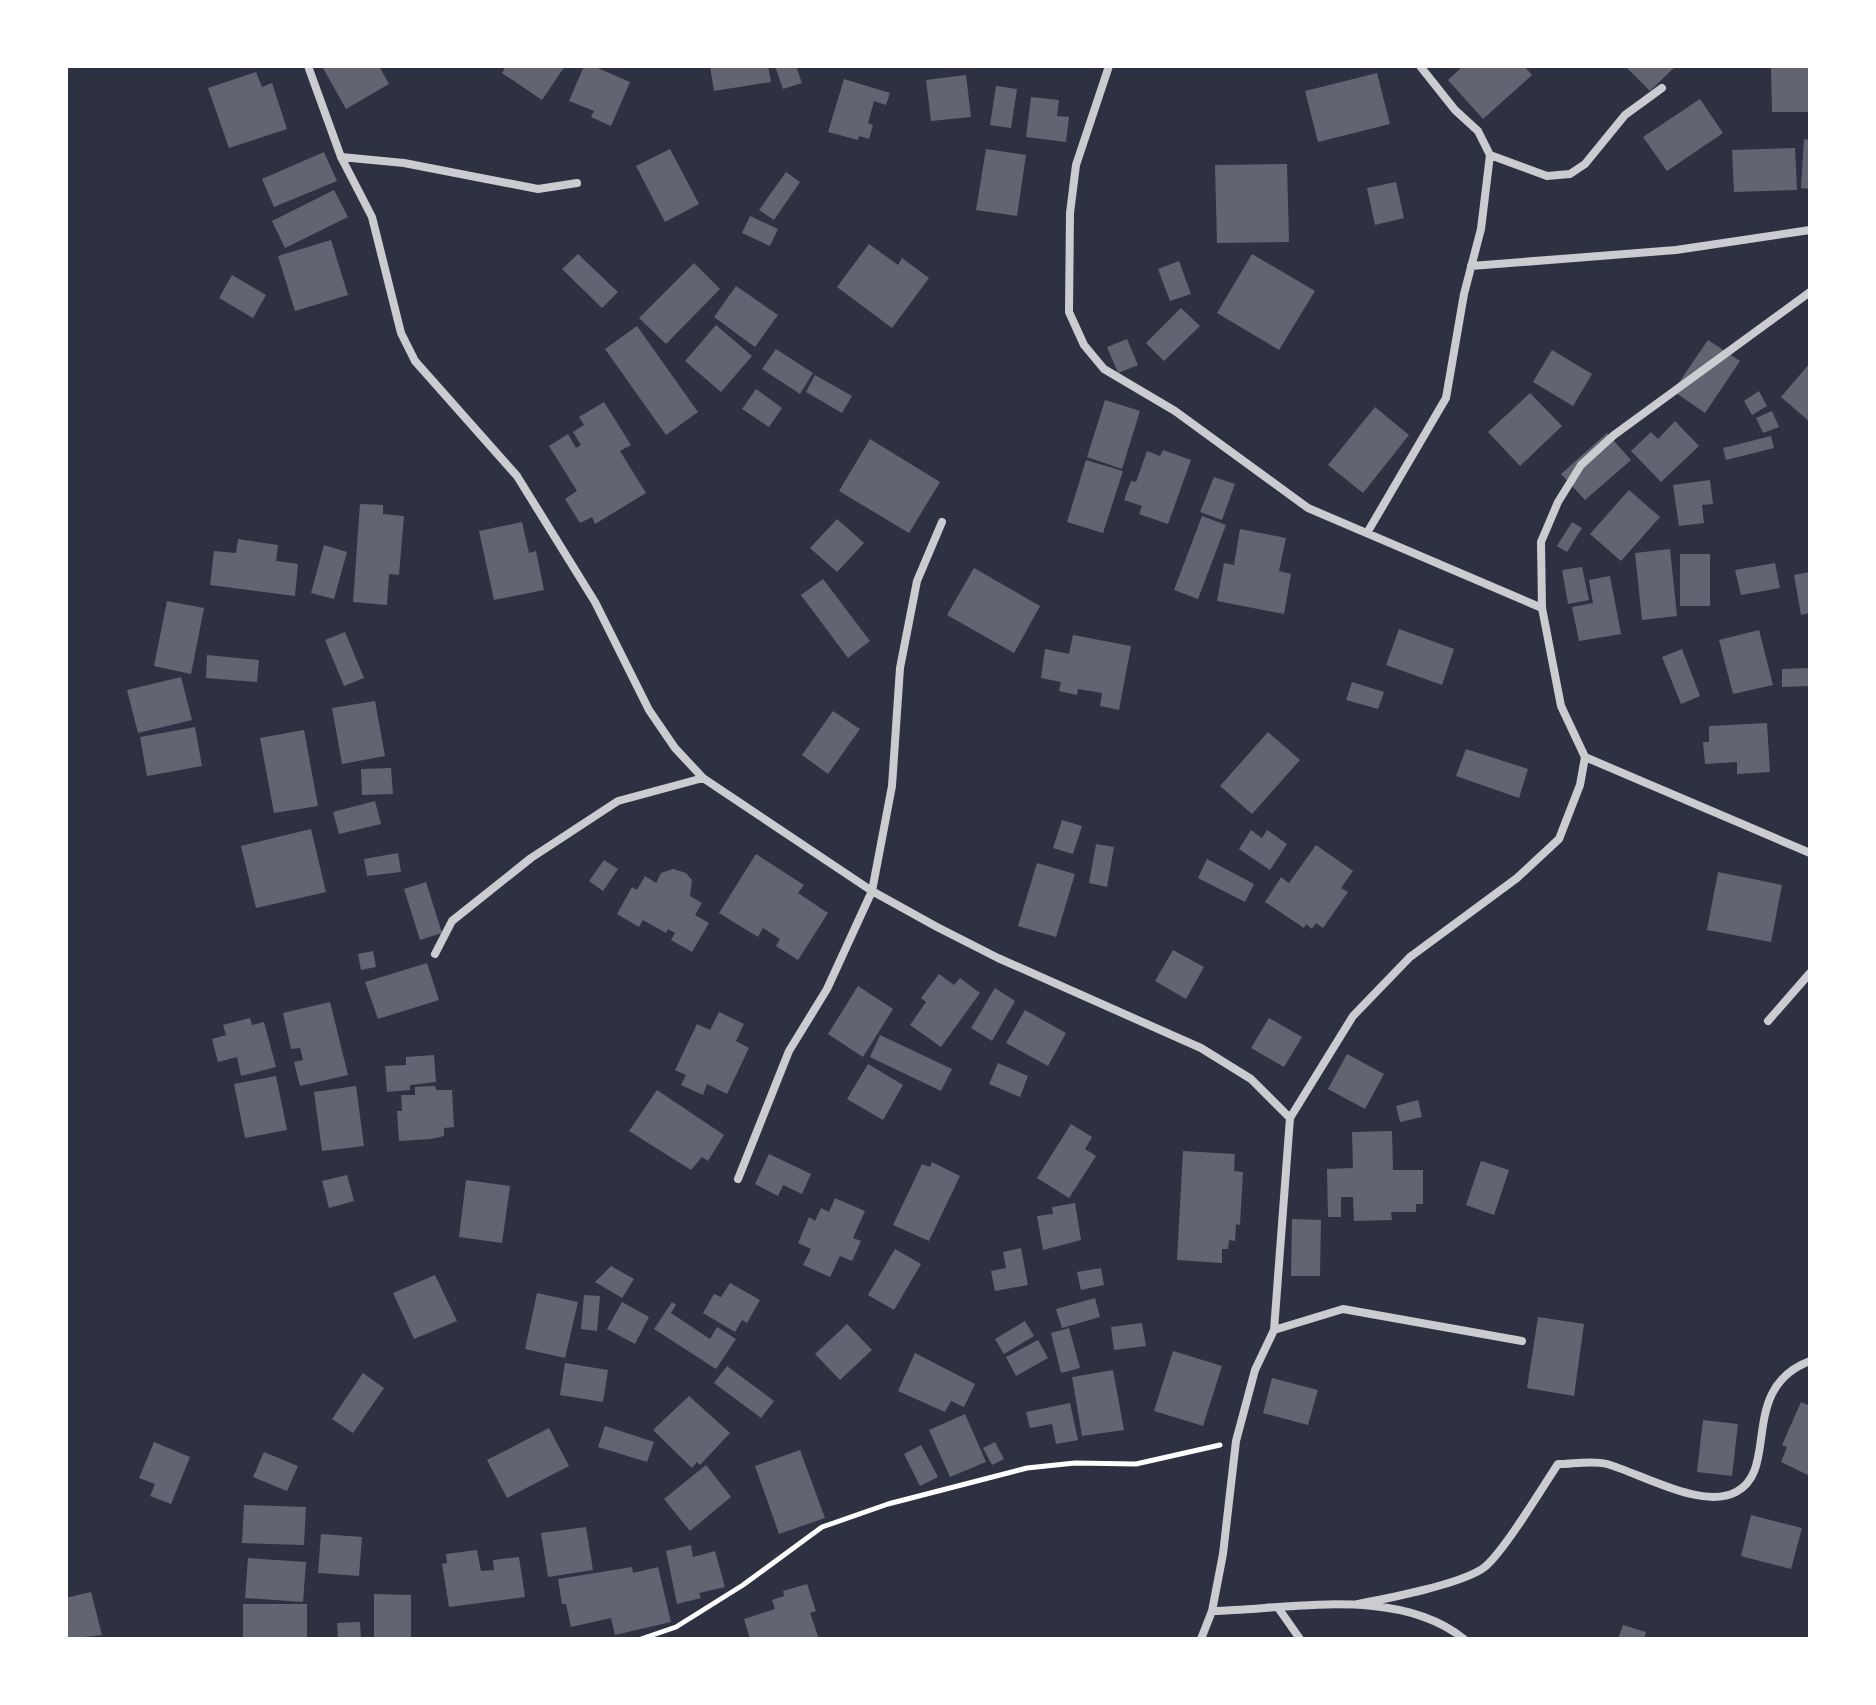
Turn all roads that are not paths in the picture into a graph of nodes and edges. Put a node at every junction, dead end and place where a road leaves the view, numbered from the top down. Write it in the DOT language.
graph roads {
  1 [pos="308,66"];
  2 [pos="1109,66"];
  3 [pos="1420,66"];
  4 [pos="1662,88"];
  5 [pos="1490,155"];
  6 [pos="341,157"];
  7 [pos="577,183"];
  8 [pos="1810,230"];
  9 [pos="1471,266"];
  10 [pos="1810,292"];
  11 [pos="942,522"];
  12 [pos="1367,533"];
  13 [pos="1542,608"];
  14 [pos="1585,757"];
  15 [pos="703,778"];
  16 [pos="1810,853"];
  17 [pos="872,891"];
  18 [pos="435,954"];
  19 [pos="1810,973"];
  20 [pos="1768,1021"];
  21 [pos="1290,1118"];
  22 [pos="738,1179"];
  23 [pos="1274,1330"];
  24 [pos="1522,1341"];
  25 [pos="1810,1361"];
  26 [pos="1358,1604"];
  27 [pos="1279,1609"];
  28 [pos="1212,1611"];
  29 [pos="1201,1639"];
  30 [pos="1300,1639"];
  31 [pos="1464,1639"];
  1 -- 6 [label="street"];
  2 -- 12 [label="street"];
  3 -- 5 [label="street"];
  4 -- 5 [label="street"];
  5 -- 9 [label="street"];
  6 -- 7 [label="street"];
  6 -- 15 [label="street"];
  8 -- 9 [label="street"];
  9 -- 12 [label="street"];
  10 -- 13 [label="street"];
  11 -- 17 [label="street"];
  12 -- 13 [label="street"];
  13 -- 14 [label="street"];
  14 -- 16 [label="street"];
  14 -- 21 [label="street"];
  15 -- 17 [label="street"];
  15 -- 18 [label="street"];
  17 -- 21 [label="street"];
  17 -- 22 [label="street"];
  19 -- 20 [label="street"];
  21 -- 23 [label="street"];
  23 -- 24 [label="street"];
  23 -- 28 [label="street"];
  25 -- 26 [label="street"];
  26 -- 27 [label="street"];
  26 -- 31 [label="street"];
  27 -- 28 [label="street"];
  27 -- 30 [label="street"];
  28 -- 29 [label="street"];
}
